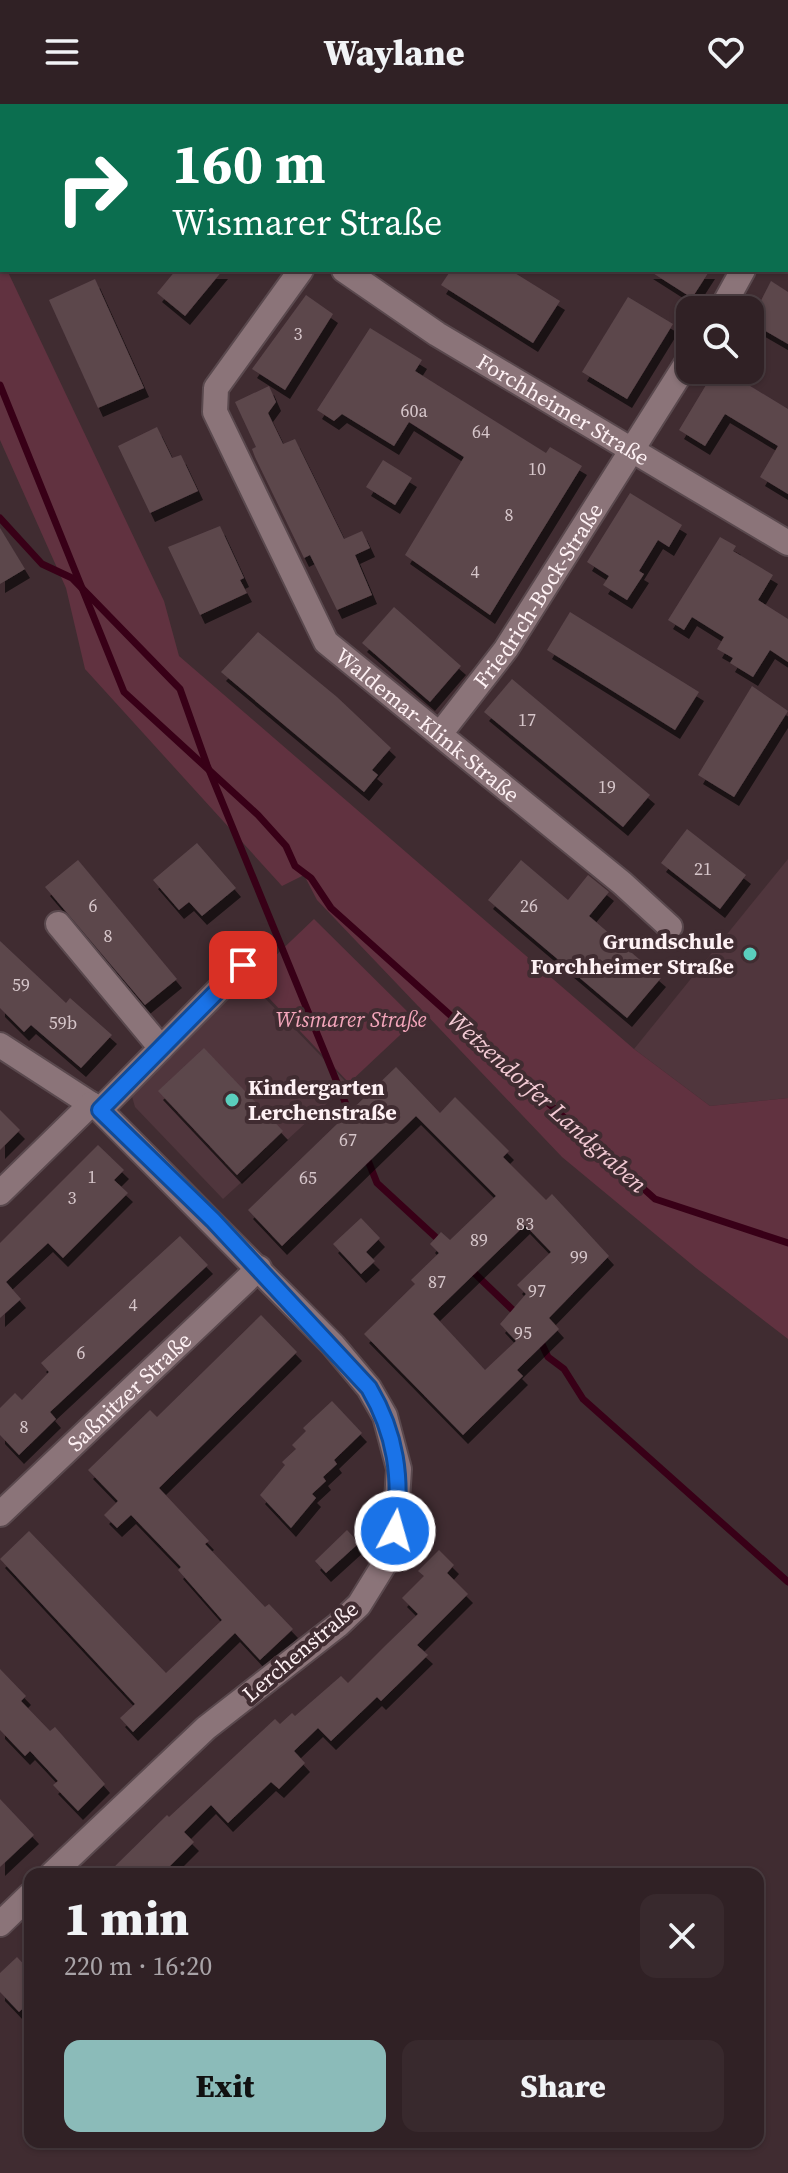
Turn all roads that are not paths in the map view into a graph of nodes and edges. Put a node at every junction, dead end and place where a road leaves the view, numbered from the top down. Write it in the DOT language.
graph roads {
  1 [pos="300,272"];
  2 [pos="347,272"];
  3 [pos="742,272"];
  4 [pos="729,296"];
  5 [pos="676,379"];
  6 [pos="630,450"];
  7 [pos="788,543"];
  8 [pos="440,734"];
  9 [pos="58,924"];
  10 [pos="670,927"];
  11 [pos="243,965"];
  12 [pos="0,1045"];
  13 [pos="161,1048"];
  14 [pos="95,1107"];
  15 [pos="0,1193"];
  16 [pos="259,1268"];
  17 [pos="0,1514"];
  18 [pos="58,1868"];
  19 [pos="24,1901"];
  20 [pos="0,1924"];
  1 -- 8 [label="street, Waldemar-Klink-Straße"];
  2 -- 6 [label="street, Forchheimer Straße"];
  3 -- 4 [label="street"];
  5 -- 6 [label="street, Friedrich-Bock-Straße"];
  6 -- 7 [label="street, Forchheimer Straße"];
  6 -- 8 [label="street, Friedrich-Bock-Straße"];
  8 -- 10 [label="street, Waldemar-Klink-Straße"];
  9 -- 13 [label="street"];
  11 -- 13 [label="street"];
  12 -- 14 [label="street, Lerchenstraße"];
  13 -- 14 [label="street"];
  14 -- 15 [label="street"];
  14 -- 16 [label="street, Lerchenstraße"];
  16 -- 17 [label="street, Saßnitzer Straße"];
  16 -- 18 [label="street, Lerchenstraße"];
  19 -- 20 [label="street"];
}
